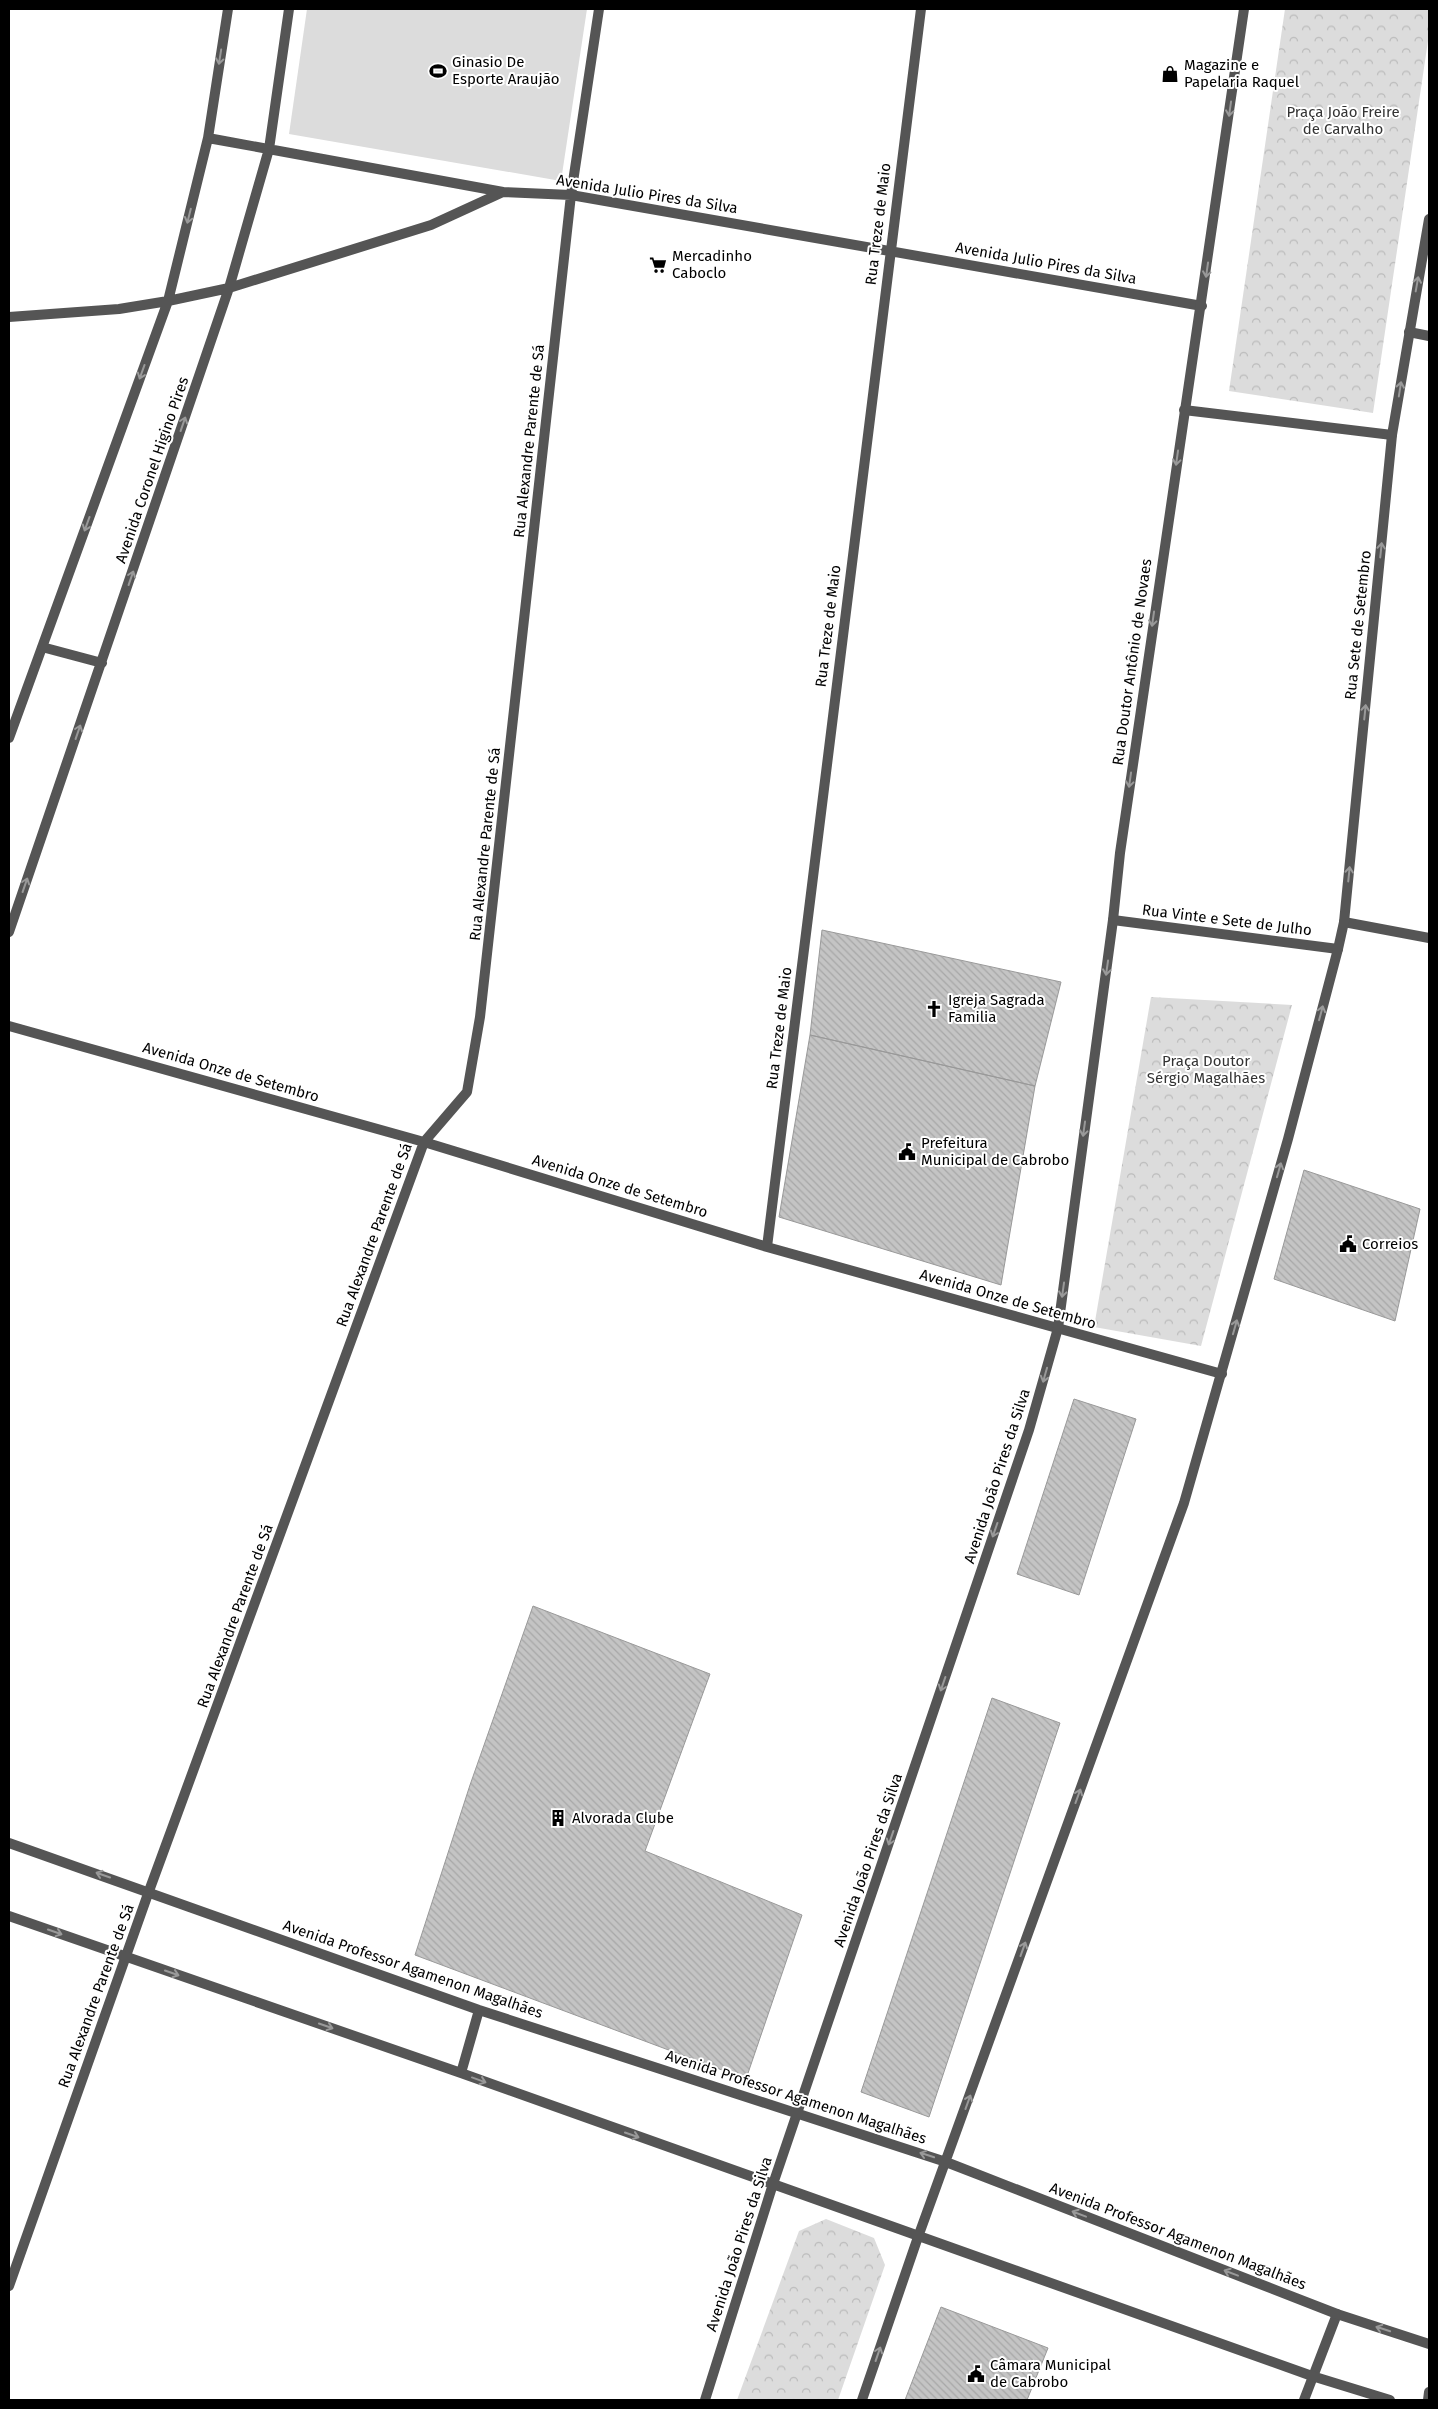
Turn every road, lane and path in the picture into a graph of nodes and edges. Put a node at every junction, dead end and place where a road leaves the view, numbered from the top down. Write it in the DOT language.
graph roads {
  1 [pos="228,9"];
  2 [pos="290,9"];
  3 [pos="599,9"];
  4 [pos="921,9"];
  5 [pos="1244,9"];
  6 [pos="208,138"];
  7 [pos="269,149"];
  8 [pos="503,192"];
  9 [pos="571,195"];
  10 [pos="1429,219"];
  11 [pos="890,250"];
  12 [pos="229,288"];
  13 [pos="168,301"];
  14 [pos="1202,306"];
  15 [pos="9,317"];
  16 [pos="1409,332"];
  17 [pos="1429,336"];
  18 [pos="1184,410"];
  19 [pos="1392,436"];
  20 [pos="42,647"];
  21 [pos="102,663"];
  22 [pos="9,738"];
  23 [pos="1113,920"];
  24 [pos="1344,922"];
  25 [pos="9,932"];
  26 [pos="1429,938"];
  27 [pos="1338,949"];
  28 [pos="9,1026"];
  29 [pos="424,1142"];
  30 [pos="767,1247"];
  31 [pos="1058,1328"];
  32 [pos="1222,1374"];
  33 [pos="9,1843"];
  34 [pos="149,1891"];
  35 [pos="9,1916"];
  36 [pos="126,1958"];
  37 [pos="479,2010"];
  38 [pos="461,2073"];
  39 [pos="799,2112"];
  40 [pos="946,2162"];
  41 [pos="773,2184"];
  42 [pos="918,2237"];
  43 [pos="9,2286"];
  44 [pos="1337,2314"];
  45 [pos="1429,2344"];
  46 [pos="1312,2376"];
  47 [pos="1429,2392"];
  48 [pos="705,2400"];
  49 [pos="862,2400"];
  50 [pos="1304,2400"];
  51 [pos="1390,2400"];
  52 [pos="1428,2400"];
  1 -- 6 [label="street, one-way"];
  2 -- 7 [label="street, Avenida Coronel Higino Pires"];
  3 -- 9 [label="street, Rua Alexandre Parente de Sá"];
  4 -- 11 [label="street, Rua Treze de Maio"];
  5 -- 14 [label="street, one-way"];
  6 -- 7 [label="street"];
  6 -- 13 [label="street, one-way"];
  7 -- 8 [label="street"];
  7 -- 12 [label="street, Avenida Coronel Higino Pires"];
  8 -- 9 [label="street, Avenida Julio Pires da Silva"];
  8 -- 12 [label="street, Avenida Julio Pires da Silva"];
  9 -- 11 [label="street, Avenida Julio Pires da Silva"];
  9 -- 29 [label="street, Rua Alexandre Parente de Sá"];
  16 -- 10 [label="street, Rua Sete de Setembro, one-way"];
  11 -- 14 [label="street, Avenida Julio Pires da Silva"];
  11 -- 30 [label="street, Rua Treze de Maio"];
  12 -- 13 [label="street, Avenida Julio Pires da Silva"];
  21 -- 12 [label="street, Avenida Coronel Higino Pires, one-way"];
  13 -- 15 [label="street, Avenida Julio Pires da Silva"];
  13 -- 20 [label="street, one-way"];
  14 -- 18 [label="street"];
  16 -- 17 [label="street"];
  19 -- 16 [label="street, Rua Sete de Setembro, one-way"];
  18 -- 19 [label="street"];
  18 -- 23 [label="street, Rua Doutor Antônio de Novaes, one-way"];
  24 -- 19 [label="street, Rua Sete de Setembro, one-way"];
  20 -- 21 [label="street"];
  20 -- 22 [label="street"];
  25 -- 21 [label="street, Avenida Coronel Higino Pires, one-way"];
  23 -- 27 [label="street, Rua Vinte e Sete de Julho"];
  23 -- 31 [label="street, one-way"];
  24 -- 26 [label="street"];
  24 -- 27 [label="street"];
  32 -- 27 [label="street, one-way"];
  28 -- 29 [label="street, Avenida Onze de Setembro"];
  29 -- 30 [label="street, Avenida Onze de Setembro"];
  29 -- 34 [label="street, Rua Alexandre Parente de Sá"];
  30 -- 31 [label="street, Avenida Onze de Setembro"];
  31 -- 32 [label="street, Avenida Onze de Setembro"];
  31 -- 39 [label="street, Avenida João Pires da Silva, one-way"];
  40 -- 32 [label="street, one-way"];
  34 -- 33 [label="street, Avenida Professor Agamenon Magalhães, one-way"];
  34 -- 36 [label="street, Rua Alexandre Parente de Sá"];
  34 -- 37 [label="street, Avenida Professor Agamenon Magalhães"];
  35 -- 36 [label="street, one-way"];
  36 -- 38 [label="street, one-way"];
  36 -- 43 [label="street, Rua Alexandre Parente de Sá"];
  37 -- 38 [label="street"];
  37 -- 39 [label="street, Avenida Professor Agamenon Magalhães"];
  38 -- 41 [label="street, one-way"];
  40 -- 39 [label="street, Avenida Professor Agamenon Magalhães, one-way"];
  39 -- 41 [label="street, Avenida João Pires da Silva"];
  40 -- 42 [label="street"];
  44 -- 40 [label="street, Avenida Professor Agamenon Magalhães, one-way"];
  41 -- 42 [label="street"];
  41 -- 48 [label="street, Avenida João Pires da Silva"];
  42 -- 46 [label="street"];
  49 -- 42 [label="street, one-way"];
  45 -- 44 [label="street, Avenida Professor Agamenon Magalhães, one-way"];
  44 -- 46 [label="street"];
  46 -- 50 [label="street"];
  46 -- 51 [label="street"];
  47 -- 52 [label="street"];
}
